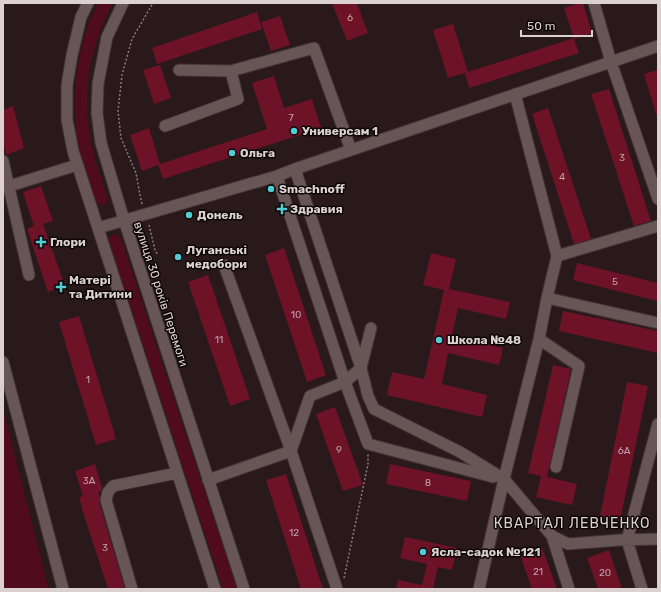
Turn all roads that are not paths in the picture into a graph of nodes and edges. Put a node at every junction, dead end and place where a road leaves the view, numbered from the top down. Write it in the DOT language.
graph roads {
  1 [pos="594,3"];
  2 [pos="124,4"];
  3 [pos="82,5"];
  4 [pos="658,46"];
  5 [pos="612,62"];
  6 [pos="179,70"];
  7 [pos="231,71"];
  8 [pos="515,94"];
  9 [pos="166,126"];
  10 [pos="351,150"];
  11 [pos="3,161"];
  12 [pos="77,165"];
  13 [pos="295,169"];
  14 [pos="277,176"];
  15 [pos="6,188"];
  16 [pos="658,199"];
  17 [pos="124,220"];
  18 [pos="658,226"];
  19 [pos="98,228"];
  20 [pos="557,256"];
  21 [pos="224,265"];
  22 [pos="30,276"];
  23 [pos="547,298"];
  24 [pos="658,323"];
  25 [pos="371,328"];
  26 [pos="539,339"];
  27 [pos="3,362"];
  28 [pos="361,368"];
  29 [pos="345,382"];
  30 [pos="658,424"];
  31 [pos="291,451"];
  32 [pos="556,467"];
  33 [pos="177,473"];
  34 [pos="504,479"];
  35 [pos="208,480"];
  36 [pos="552,536"];
  37 [pos="658,539"];
  38 [pos="627,540"];
  39 [pos="340,585"];
  40 [pos="63,589"];
  41 [pos="132,589"];
  42 [pos="215,589"];
  43 [pos="244,589"];
  44 [pos="479,589"];
  45 [pos="569,589"];
  46 [pos="642,589"];
  1 -- 5 [label="street"];
  2 -- 17 [label="street, вулиця 30 років Перемоги"];
  3 -- 12 [label="street"];
  4 -- 5 [label="street"];
  5 -- 8 [label="street"];
  5 -- 16 [label="street"];
  6 -- 7 [label="street"];
  7 -- 9 [label="street"];
  7 -- 10 [label="street"];
  8 -- 10 [label="street"];
  8 -- 20 [label="street"];
  10 -- 13 [label="street"];
  11 -- 15 [label="street"];
  12 -- 15 [label="street"];
  12 -- 19 [label="street"];
  13 -- 14 [label="street"];
  13 -- 28 [label="street"];
  14 -- 17 [label="street"];
  14 -- 29 [label="street"];
  15 -- 22 [label="street"];
  17 -- 19 [label="street"];
  17 -- 35 [label="street, вулиця 30 років Перемоги"];
  18 -- 20 [label="street"];
  19 -- 33 [label="street"];
  20 -- 23 [label="street"];
  21 -- 31 [label="street"];
  23 -- 24 [label="street"];
  23 -- 26 [label="street"];
  25 -- 28 [label="street"];
  26 -- 32 [label="street"];
  26 -- 34 [label="street"];
  27 -- 40 [label="street"];
  28 -- 29 [label="street"];
  28 -- 34 [label="street"];
  29 -- 31 [label="street"];
  29 -- 34 [label="street"];
  30 -- 38 [label="street"];
  31 -- 35 [label="street"];
  31 -- 39 [label="street"];
  33 -- 41 [label="street"];
  33 -- 42 [label="street"];
  34 -- 36 [label="street"];
  34 -- 44 [label="street"];
  35 -- 43 [label="street, вулиця 30 років Перемоги"];
  36 -- 38 [label="street"];
  36 -- 45 [label="street"];
  37 -- 38 [label="street"];
  38 -- 46 [label="street"];
}
